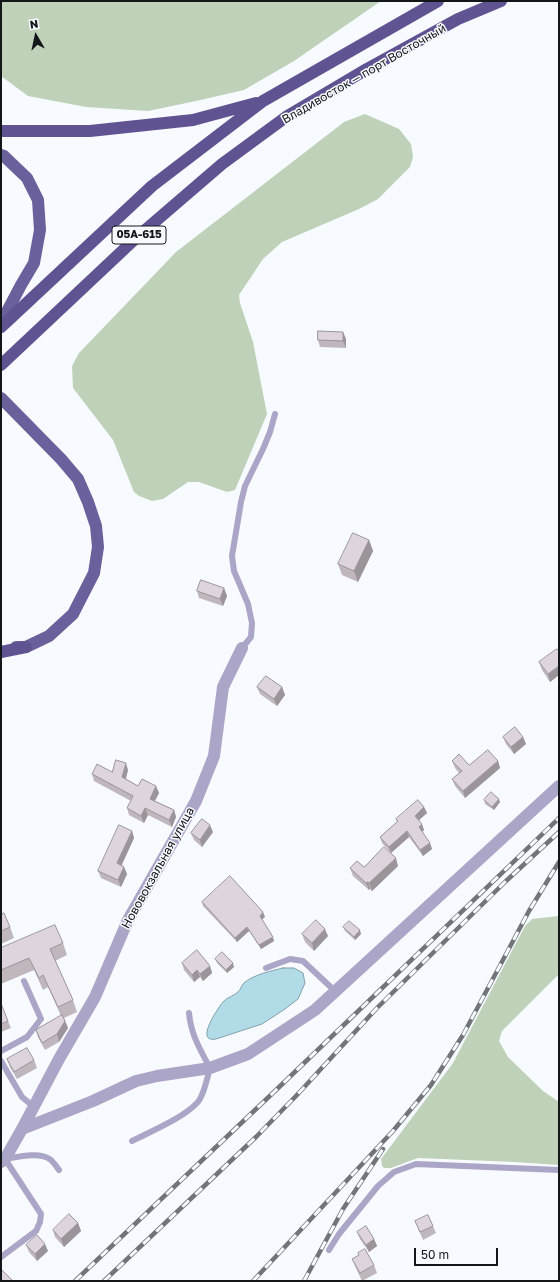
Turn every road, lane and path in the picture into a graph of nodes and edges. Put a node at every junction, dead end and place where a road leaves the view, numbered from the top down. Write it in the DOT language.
graph roads {
  1 [pos="438,1"];
  2 [pos="501,1"];
  3 [pos="263,100"];
  4 [pos="1,131"];
  5 [pos="1,155"];
  6 [pos="1,323"];
  7 [pos="1,327"];
  8 [pos="1,365"];
  9 [pos="1,398"];
  10 [pos="275,414"];
  11 [pos="1,647"];
  12 [pos="26,648"];
  13 [pos="242,648"];
  14 [pos="1,652"];
  15 [pos="559,786"];
  16 [pos="266,968"];
  17 [pos="24,981"];
  18 [pos="336,992"];
  19 [pos="189,1013"];
  20 [pos="1,1051"];
  21 [pos="1,1061"];
  22 [pos="210,1068"];
  23 [pos="34,1107"];
  24 [pos="22,1129"];
  25 [pos="132,1141"];
  26 [pos="3,1161"];
  27 [pos="59,1170"];
  28 [pos="559,1170"];
  29 [pos="329,1250"];
  30 [pos="1,1257"];
  1 -- 3 [label="highway, 05А-615"];
  2 -- 8 [label="highway, Владивосток — порт Восточный / 05А-615"];
  3 -- 4 [label="highway"];
  3 -- 7 [label="highway, 05А-615"];
  5 -- 6 [label="main road"];
  9 -- 12 [label="main road"];
  10 -- 13 [label="lane"];
  11 -- 12 [label="main road"];
  12 -- 14 [label="highway"];
  13 -- 23 [label="street, Нововокзальная улица"];
  15 -- 18 [label="street"];
  16 -- 18 [label="lane"];
  17 -- 20 [label="lane"];
  18 -- 22 [label="street"];
  19 -- 22 [label="lane"];
  21 -- 23 [label="lane"];
  22 -- 24 [label="street"];
  22 -- 25 [label="lane"];
  23 -- 24 [label="street, Нововокзальная улица"];
  24 -- 26 [label="street, Нововокзальная улица"];
  26 -- 27 [label="lane"];
  26 -- 30 [label="lane"];
  28 -- 29 [label="lane"];
}
